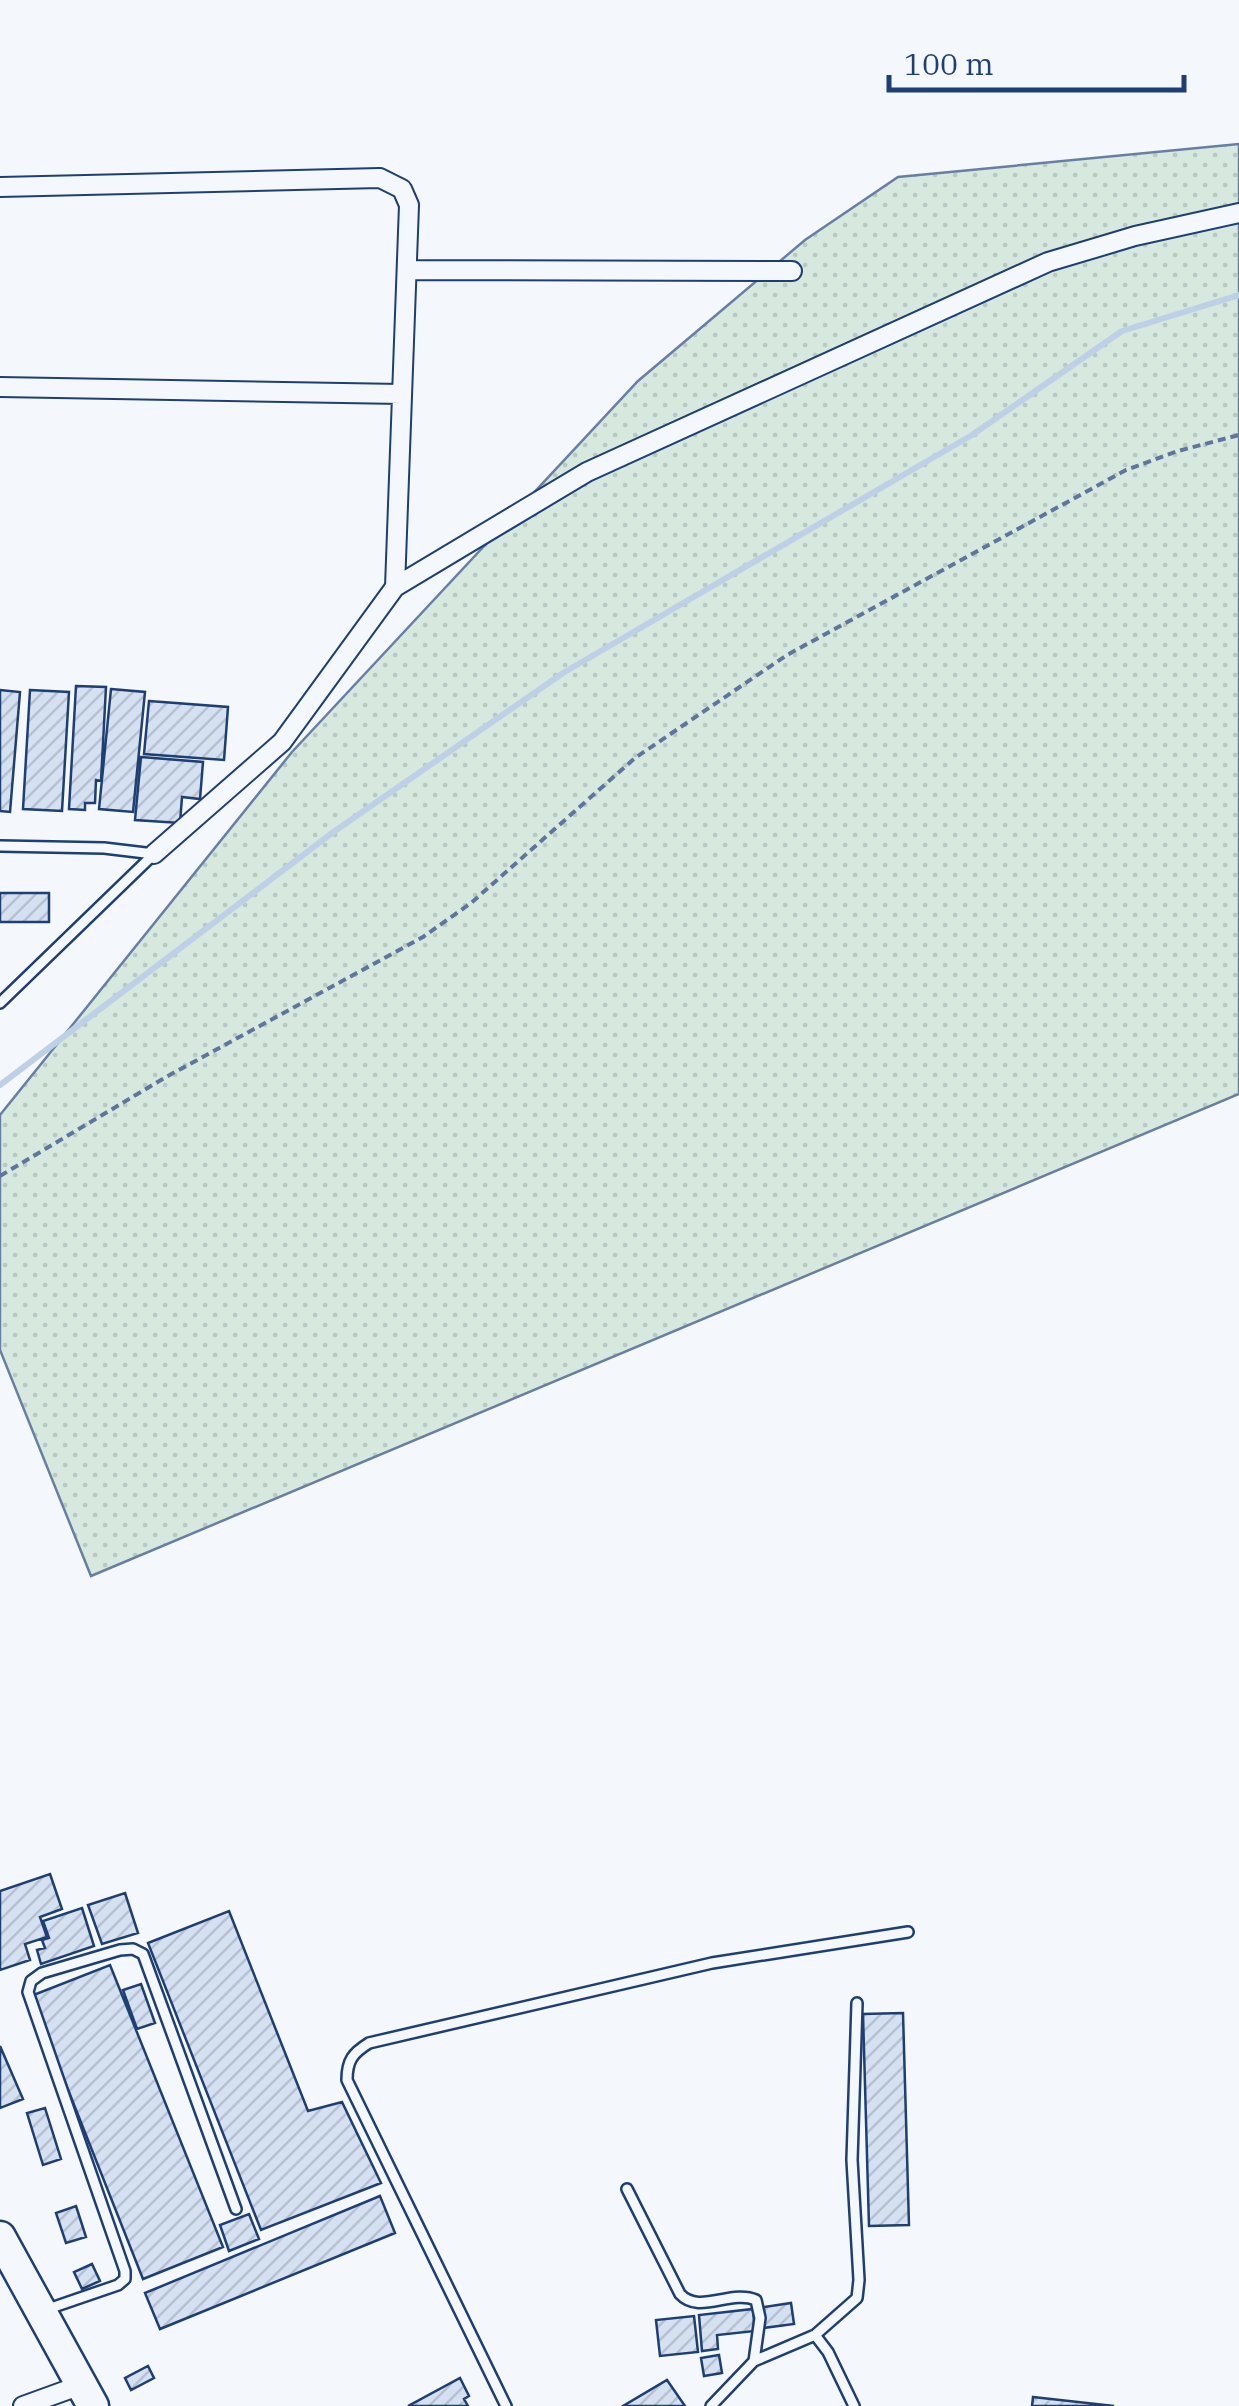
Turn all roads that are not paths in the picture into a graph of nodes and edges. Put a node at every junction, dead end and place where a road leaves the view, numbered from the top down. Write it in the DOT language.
graph roads {
  1 [pos="0,188"];
  2 [pos="1239,213"];
  3 [pos="407,270"];
  4 [pos="792,271"];
  5 [pos="0,387"];
  6 [pos="402,394"];
  7 [pos="395,588"];
  8 [pos="0,846"];
  9 [pos="154,854"];
  10 [pos="0,1004"];
  11 [pos="908,1932"];
  12 [pos="857,2003"];
  13 [pos="627,2189"];
  14 [pos="236,2209"];
  15 [pos="0,2237"];
  16 [pos="40,2312"];
  17 [pos="815,2334"];
  18 [pos="754,2361"];
  19 [pos="87,2395"];
  20 [pos="23,2406"];
  21 [pos="506,2406"];
  22 [pos="711,2406"];
  23 [pos="854,2406"];
  1 -- 3 [label="street"];
  2 -- 7 [label="street"];
  3 -- 4 [label="street"];
  3 -- 6 [label="street"];
  5 -- 6 [label="street"];
  6 -- 7 [label="street"];
  7 -- 9 [label="street"];
  8 -- 9 [label="lane"];
  9 -- 10 [label="lane"];
  11 -- 21 [label="lane"];
  12 -- 17 [label="lane"];
  13 -- 18 [label="lane"];
  14 -- 16 [label="lane"];
  15 -- 16 [label="highway"];
  16 -- 19 [label="highway"];
  17 -- 18 [label="lane"];
  17 -- 23 [label="lane"];
  18 -- 22 [label="lane"];
  19 -- 20 [label="street"];
}
